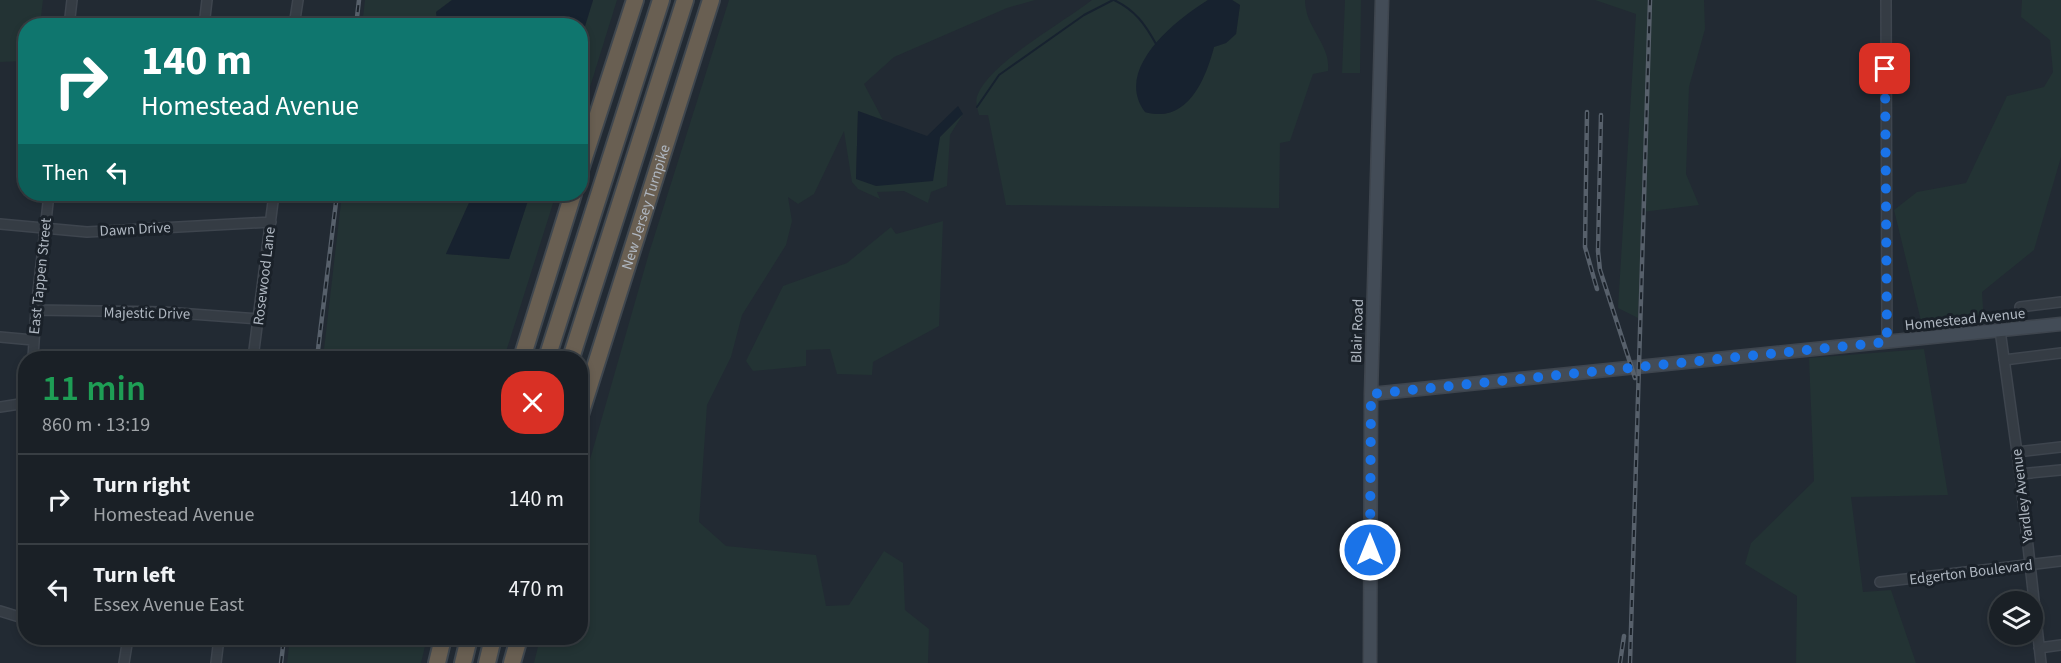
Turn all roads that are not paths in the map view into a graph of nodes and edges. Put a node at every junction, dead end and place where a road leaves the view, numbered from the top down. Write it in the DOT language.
graph roads {
  1 [pos="72,0"];
  2 [pos="207,0"];
  3 [pos="298,0"];
  4 [pos="635,0"];
  5 [pos="661,0"];
  6 [pos="685,0"];
  7 [pos="711,0"];
  8 [pos="1382,0"];
  9 [pos="1886,0"];
  10 [pos="70,18"];
  11 [pos="205,18"];
  12 [pos="295,18"];
  13 [pos="588,145"];
  14 [pos="48,201"];
  15 [pos="273,201"];
  16 [pos="571,201"];
  17 [pos="271,222"];
  18 [pos="0,224"];
  19 [pos="45,228"];
  20 [pos="2061,302"];
  21 [pos="2020,307"];
  22 [pos="36,310"];
  23 [pos="258,319"];
  24 [pos="2061,324"];
  25 [pos="2000,330"];
  26 [pos="0,337"];
  27 [pos="33,340"];
  28 [pos="1887,342"];
  29 [pos="33,351"];
  30 [pos="255,351"];
  31 [pos="524,351"];
  32 [pos="550,351"];
  33 [pos="573,351"];
  34 [pos="2061,353"];
  35 [pos="2004,360"];
  36 [pos="588,390"];
  37 [pos="1371,394"];
  38 [pos="18,405"];
  39 [pos="0,407"];
  40 [pos="2061,447"];
  41 [pos="2017,452"];
  42 [pos="2061,470"];
  43 [pos="2020,474"];
  44 [pos="2061,561"];
  45 [pos="2031,565"];
  46 [pos="1880,582"];
  47 [pos="0,611"];
  48 [pos="18,617"];
  49 [pos="127,645"];
  50 [pos="218,645"];
  51 [pos="441,645"];
  52 [pos="467,645"];
  53 [pos="491,645"];
  54 [pos="517,645"];
  55 [pos="2061,645"];
  56 [pos="2039,648"];
  57 [pos="124,663"];
  58 [pos="216,663"];
  59 [pos="437,663"];
  60 [pos="463,663"];
  61 [pos="487,663"];
  62 [pos="512,663"];
  63 [pos="1370,663"];
  64 [pos="2041,663"];
  1 -- 10 [label="street"];
  2 -- 11 [label="street"];
  3 -- 12 [label="street"];
  4 -- 13 [label="highway"];
  5 -- 32 [label="highway"];
  6 -- 33 [label="highway, New Jersey Turnpike"];
  7 -- 36 [label="highway, New Jersey Turnpike"];
  8 -- 37 [label="street, Blair Road"];
  9 -- 28 [label="street"];
  14 -- 19 [label="street, East Tappen Street"];
  15 -- 17 [label="street, Rosewood Lane"];
  16 -- 31 [label="highway"];
  17 -- 19 [label="street, Dawn Drive"];
  17 -- 23 [label="street, Rosewood Lane"];
  18 -- 19 [label="street, Dawn Drive"];
  19 -- 22 [label="street, East Tappen Street"];
  20 -- 21 [label="street"];
  22 -- 23 [label="street, Majestic Drive"];
  22 -- 27 [label="street, East Tappen Street"];
  23 -- 30 [label="street, Rosewood Lane"];
  24 -- 25 [label="street, Homestead Avenue"];
  25 -- 28 [label="street, Homestead Avenue"];
  25 -- 35 [label="street, Yardley Avenue"];
  26 -- 27 [label="street"];
  27 -- 29 [label="street, East Tappen Street"];
  28 -- 37 [label="street, Homestead Avenue"];
  34 -- 35 [label="street"];
  35 -- 41 [label="street, Yardley Avenue"];
  37 -- 63 [label="street, Blair Road"];
  38 -- 39 [label="street"];
  40 -- 41 [label="street"];
  41 -- 43 [label="street, Yardley Avenue"];
  42 -- 43 [label="street"];
  43 -- 45 [label="street, Yardley Avenue"];
  44 -- 45 [label="street, Edgerton Boulevard"];
  45 -- 46 [label="street, Edgerton Boulevard"];
  45 -- 56 [label="street, Yardley Avenue"];
  47 -- 48 [label="street"];
  49 -- 57 [label="street"];
  50 -- 58 [label="street"];
  51 -- 59 [label="highway"];
  52 -- 60 [label="highway"];
  53 -- 61 [label="highway"];
  54 -- 62 [label="highway"];
  55 -- 56 [label="street"];
  56 -- 64 [label="street, Yardley Avenue"];
}
